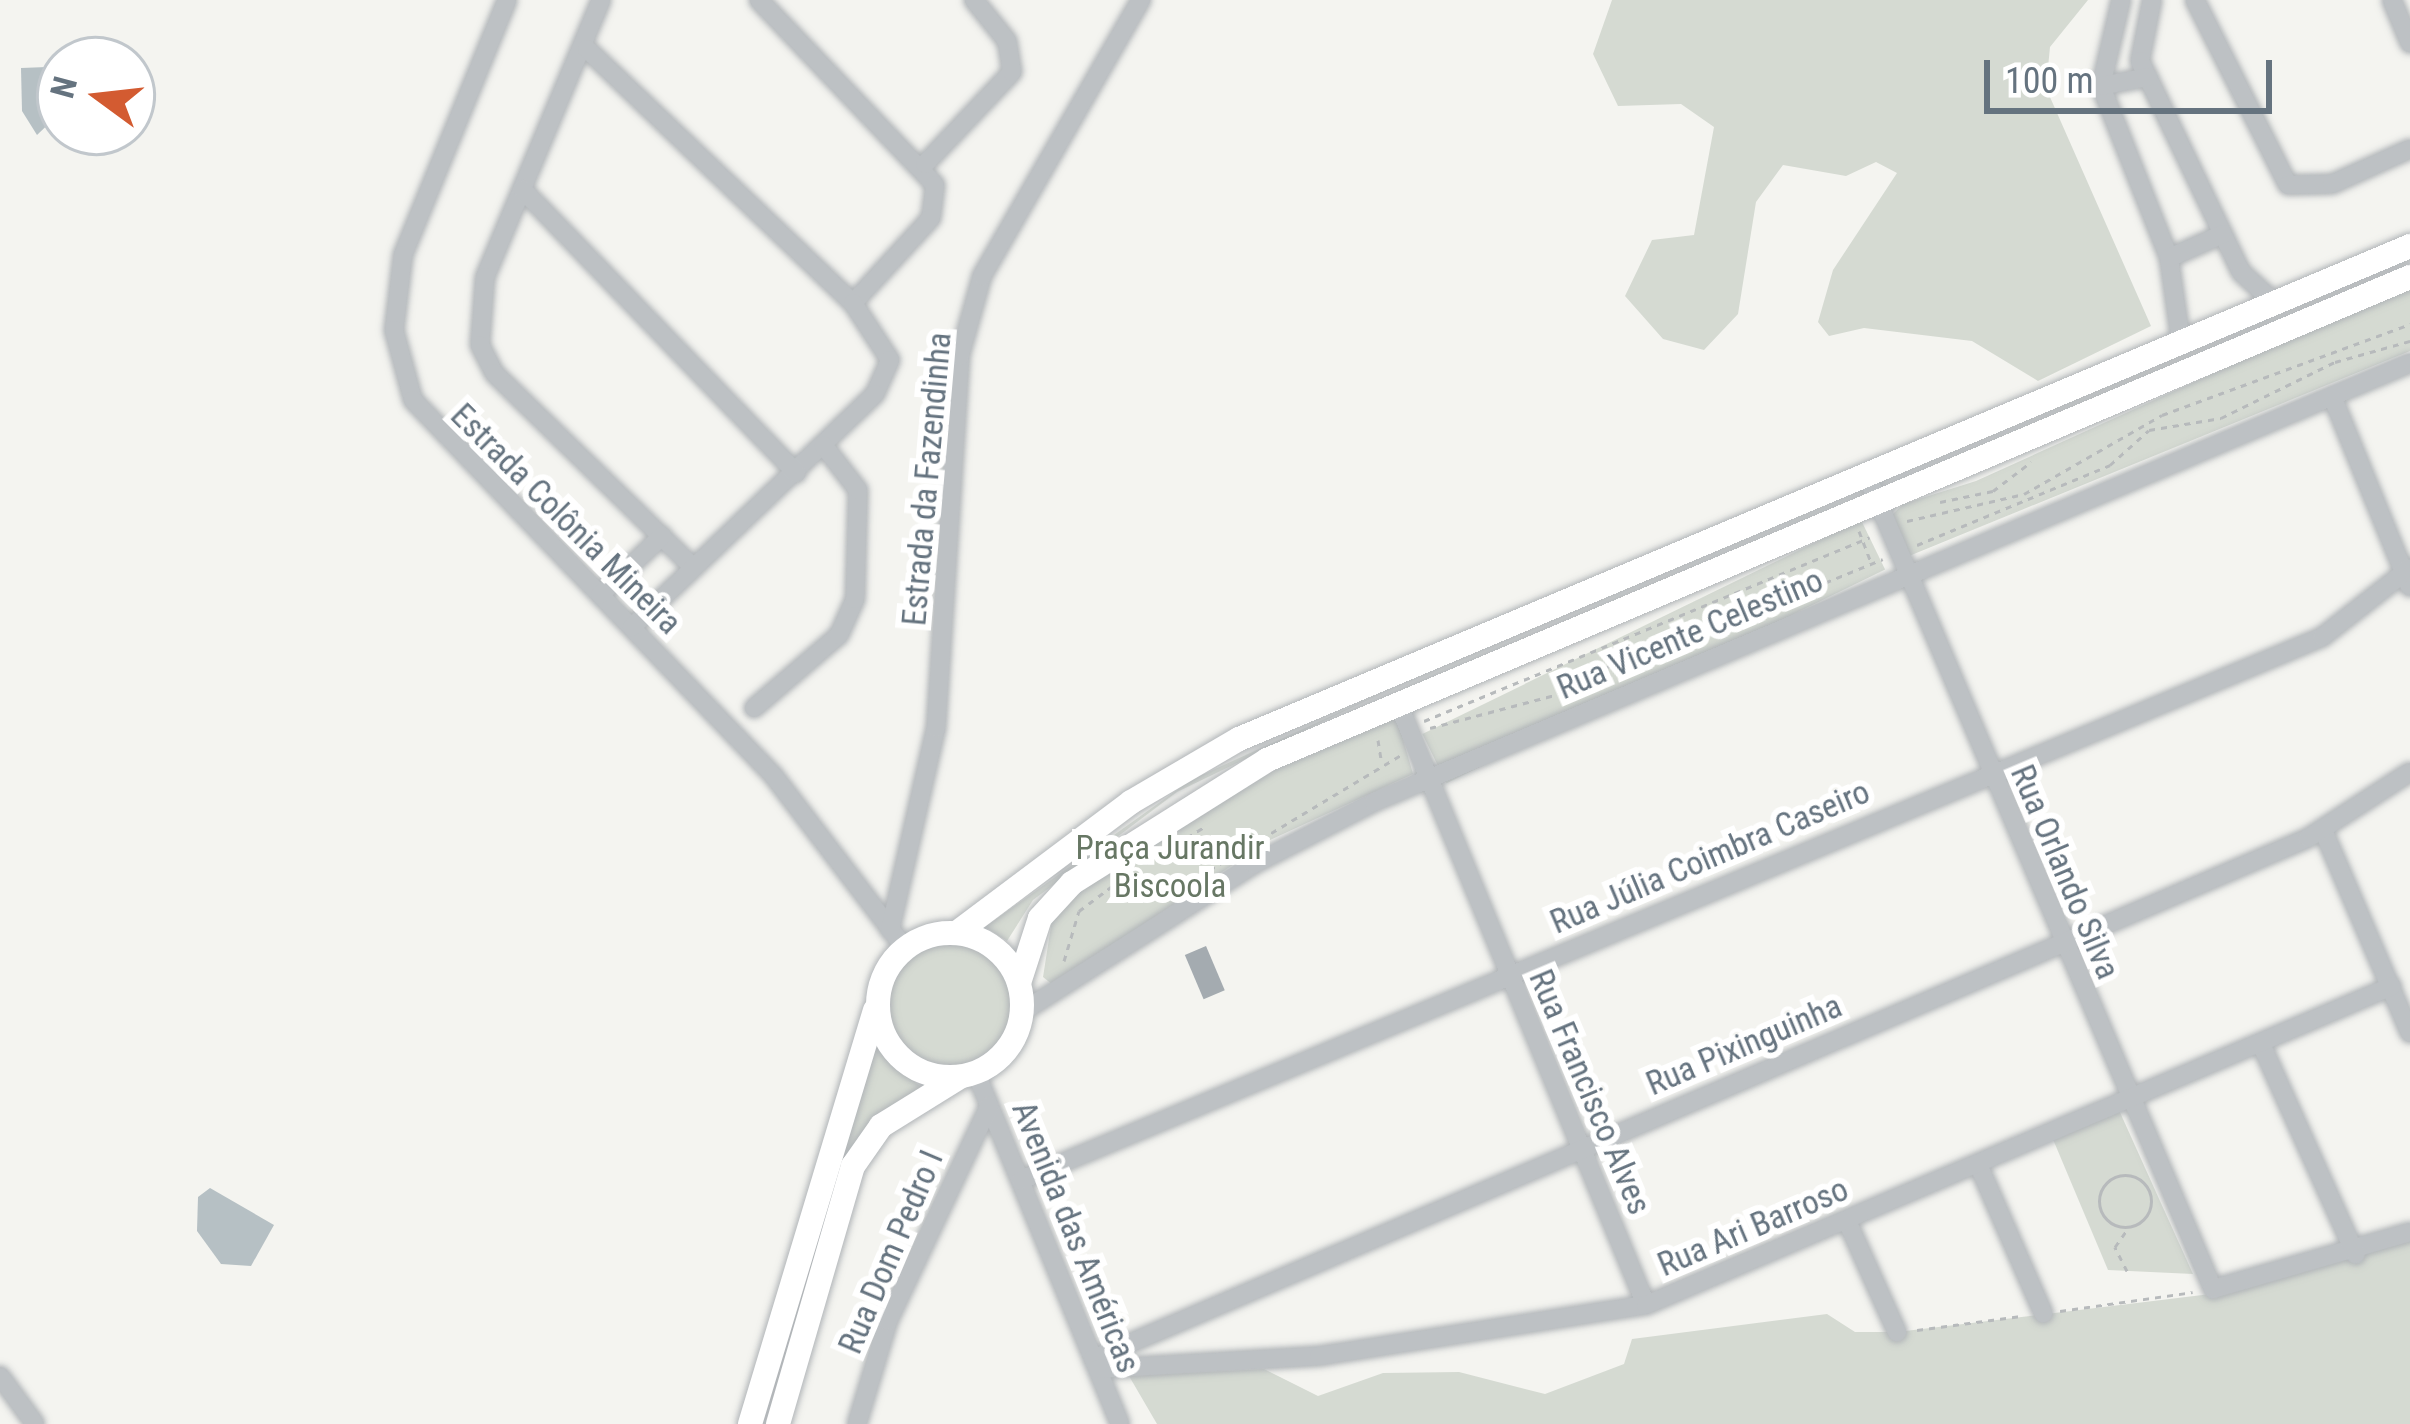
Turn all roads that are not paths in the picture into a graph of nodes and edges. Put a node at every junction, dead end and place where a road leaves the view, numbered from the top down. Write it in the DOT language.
graph roads {
  1 [pos="506,0"];
  2 [pos="601,0"];
  3 [pos="758,0"];
  4 [pos="1141,0"];
  5 [pos="2121,0"];
  6 [pos="2152,0"];
  7 [pos="2195,0"];
  8 [pos="2392,0"];
  9 [pos="981,2"];
  10 [pos="2410,43"];
  11 [pos="587,49"];
  12 [pos="2147,77"];
  13 [pos="2102,86"];
  14 [pos="2410,149"];
  15 [pos="925,164"];
  16 [pos="522,189"];
  17 [pos="2223,234"];
  18 [pos="2410,247"];
  19 [pos="2169,258"];
  20 [pos="2410,277"];
  21 [pos="853,303"];
  22 [pos="2276,303"];
  23 [pos="2181,342"];
  24 [pos="2410,363"];
  25 [pos="2332,396"];
  26 [pos="824,446"];
  27 [pos="796,472"];
  28 [pos="1872,487"];
  29 [pos="662,536"];
  30 [pos="693,567"];
  31 [pos="1909,573"];
  32 [pos="2408,575"];
  33 [pos="600,596"];
  34 [pos="632,627"];
  35 [pos="754,708"];
  36 [pos="1392,714"];
  37 [pos="1990,770"];
  38 [pos="2410,772"];
  39 [pos="1428,779"];
  40 [pos="2323,830"];
  41 [pos="958,932"];
  42 [pos="898,939"];
  43 [pos="2062,943"];
  44 [pos="1509,976"];
  45 [pos="1019,983"];
  46 [pos="2392,986"];
  47 [pos="878,997"];
  48 [pos="1022,1012"];
  49 [pos="2410,1033"];
  50 [pos="2261,1044"];
  51 [pos="968,1075"];
  52 [pos="2127,1100"];
  53 [pos="988,1106"];
  54 [pos="1581,1147"];
  55 [pos="1978,1165"];
  56 [pos="1021,1180"];
  57 [pos="1847,1221"];
  58 [pos="2410,1232"];
  59 [pos="2356,1255"];
  60 [pos="1646,1305"];
  61 [pos="2043,1313"];
  62 [pos="1897,1332"];
  63 [pos="1095,1364"];
  64 [pos="0,1376"];
  65 [pos="34,1424"];
  66 [pos="750,1424"];
  67 [pos="778,1424"];
  68 [pos="857,1424"];
  69 [pos="1120,1424"];
  1 -- 33 [label="street, Estrada Colônia Mineira"];
  2 -- 11 [label="street"];
  3 -- 15 [label="street"];
  4 -- 42 [label="street, Estrada da Fazendinha"];
  5 -- 13 [label="street"];
  6 -- 12 [label="street"];
  7 -- 14 [label="street"];
  8 -- 10 [label="street"];
  9 -- 15 [label="street"];
  11 -- 16 [label="street"];
  11 -- 21 [label="street"];
  12 -- 13 [label="street"];
  12 -- 17 [label="street"];
  13 -- 19 [label="street"];
  15 -- 21 [label="street"];
  16 -- 27 [label="street"];
  16 -- 29 [label="street"];
  17 -- 19 [label="street"];
  17 -- 22 [label="street"];
  18 -- 22 [label="main road"];
  19 -- 23 [label="street"];
  20 -- 28 [label="main road"];
  21 -- 26 [label="street"];
  22 -- 23 [label="main road"];
  23 -- 28 [label="main road"];
  24 -- 25 [label="street, Rua Vicente Celestino"];
  25 -- 31 [label="street, Rua Vicente Celestino"];
  25 -- 32 [label="street"];
  26 -- 27 [label="street"];
  26 -- 35 [label="street"];
  27 -- 30 [label="street"];
  28 -- 31 [label="street, Rua Orlando Silva"];
  28 -- 36 [label="main road"];
  28 -- 41 [label="main road"];
  29 -- 30 [label="street"];
  29 -- 33 [label="street"];
  30 -- 34 [label="street"];
  31 -- 37 [label="street, Rua Orlando Silva"];
  31 -- 39 [label="street, Rua Vicente Celestino"];
  32 -- 37 [label="street, Rua Júlia Coimbra Caseiro"];
  33 -- 34 [label="street, Estrada Colônia Mineira"];
  34 -- 42 [label="street, Estrada Colônia Mineira"];
  36 -- 39 [label="street, Rua Francisco Alves"];
  36 -- 45 [label="main road"];
  37 -- 43 [label="street, Rua Orlando Silva"];
  37 -- 44 [label="street, Rua Júlia Coimbra Caseiro"];
  38 -- 40 [label="street, Rua Pixinguinha"];
  39 -- 44 [label="street, Rua Francisco Alves"];
  39 -- 48 [label="street, Rua Vicente Celestino"];
  40 -- 43 [label="street, Rua Pixinguinha"];
  40 -- 46 [label="street"];
  41 -- 42 [label="main road"];
  41 -- 45 [label="main road"];
  42 -- 47 [label="main road"];
  43 -- 52 [label="street, Rua Orlando Silva"];
  43 -- 54 [label="street, Rua Pixinguinha"];
  44 -- 54 [label="street, Rua Francisco Alves"];
  44 -- 56 [label="street, Rua Júlia Coimbra Caseiro"];
  45 -- 48 [label="main road"];
  46 -- 49 [label="street"];
  46 -- 50 [label="street, Rua Ari Barroso"];
  47 -- 51 [label="main road"];
  47 -- 66 [label="main road"];
  48 -- 51 [label="main road"];
  50 -- 52 [label="street, Rua Ari Barroso"];
  50 -- 59 [label="street"];
  51 -- 53 [label="street, Avenida das Américas"];
  51 -- 67 [label="main road"];
  52 -- 55 [label="street, Rua Ari Barroso"];
  52 -- 59 [label="street, Rua Orlando Silva"];
  53 -- 56 [label="street, Avenida das Américas"];
  53 -- 68 [label="street, Rua Dom Pedro I"];
  54 -- 60 [label="street, Rua Francisco Alves"];
  54 -- 63 [label="street, Rua Pixinguinha"];
  55 -- 57 [label="street, Rua Ari Barroso"];
  55 -- 61 [label="street"];
  56 -- 63 [label="street, Avenida das Américas"];
  57 -- 60 [label="street, Rua Ari Barroso"];
  57 -- 62 [label="street"];
  58 -- 59 [label="street"];
  60 -- 63 [label="street, Rua Ari Barroso"];
  63 -- 69 [label="street, Avenida das Américas"];
  64 -- 65 [label="street"];
}
